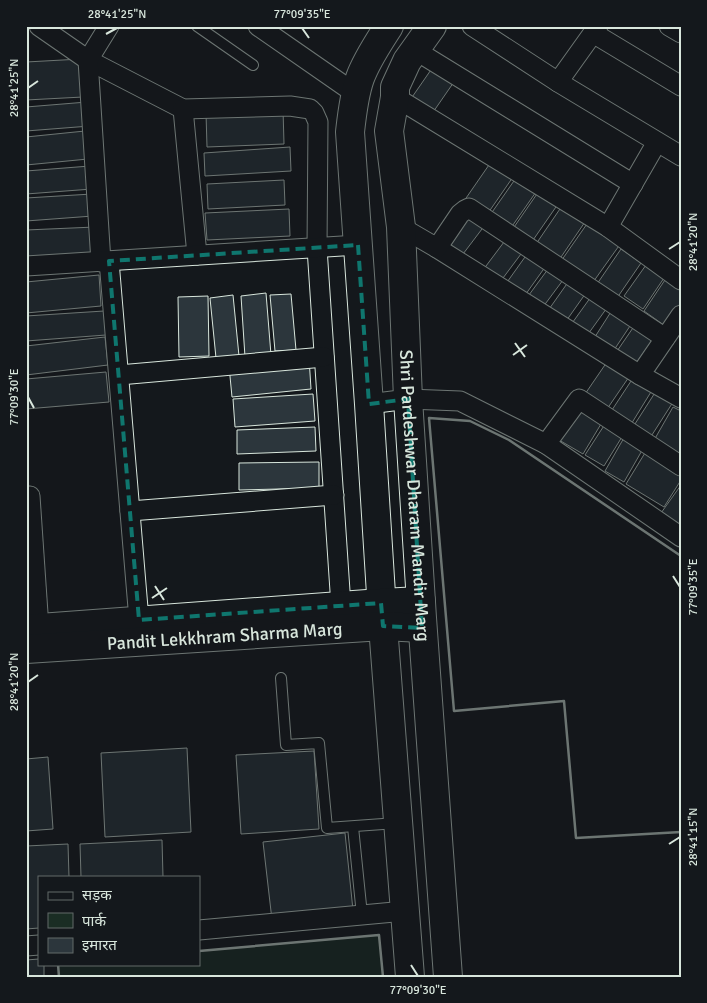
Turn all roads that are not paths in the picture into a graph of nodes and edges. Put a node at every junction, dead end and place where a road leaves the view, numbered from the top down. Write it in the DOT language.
graph roads {
  1 [pos="39,26"];
  2 [pos="109,26"];
  3 [pos="197,26"];
  4 [pos="258,26"];
  5 [pos="389,26"];
  6 [pos="432,26"];
  7 [pos="472,26"];
  8 [pos="669,26"];
  9 [pos="596,29"];
  10 [pos="209,30"];
  11 [pos="681,33"];
  12 [pos="416,50"];
  13 [pos="88,60"];
  14 [pos="253,65"];
  15 [pos="558,82"];
  16 [pos="681,86"];
  17 [pos="356,94"];
  18 [pos="395,97"];
  19 [pos="183,108"];
  20 [pos="657,142"];
  21 [pos="681,156"];
  22 [pos="633,184"];
  23 [pos="401,227"];
  24 [pos="608,227"];
  25 [pos="358,245"];
  26 [pos="317,248"];
  27 [pos="437,248"];
  28 [pos="198,256"];
  29 [pos="105,261"];
  30 [pos="26,266"];
  31 [pos="681,280"];
  32 [pos="681,315"];
  33 [pos="665,338"];
  34 [pos="324,357"];
  35 [pos="119,375"];
  36 [pos="640,375"];
  37 [pos="408,398"];
  38 [pos="681,398"];
  39 [pos="370,404"];
  40 [pos="546,444"];
  41 [pos="681,466"];
  42 [pos="334,495"];
  43 [pos="30,496"];
  44 [pos="130,511"];
  45 [pos="681,537"];
  46 [pos="421,602"];
  47 [pos="341,606"];
  48 [pos="382,615"];
  49 [pos="139,620"];
  50 [pos="422,628"];
  51 [pos="31,635"];
  52 [pos="281,678"];
  53 [pos="398,823"];
  54 [pos="353,827"];
  55 [pos="405,910"];
  56 [pos="362,914"];
  57 [pos="200,930"];
  58 [pos="410,977"];
  59 [pos="448,977"];
  1 -- 13 [label="street"];
  2 -- 13 [label="street"];
  3 -- 10 [label="lane"];
  4 -- 17 [label="street"];
  5 -- 17 [label="main road"];
  6 -- 12 [label="main road, Shri Pardeshwar Dharam Mandir Marg"];
  7 -- 15 [label="street"];
  8 -- 11 [label="street"];
  9 -- 15 [label="street"];
  9 -- 16 [label="street"];
  10 -- 14 [label="lane"];
  12 -- 18 [label="main road, Shri Pardeshwar Dharam Mandir Marg"];
  12 -- 22 [label="street"];
  13 -- 19 [label="street"];
  13 -- 29 [label="street"];
  15 -- 20 [label="street"];
  17 -- 25 [label="main road"];
  18 -- 23 [label="main road, Shri Pardeshwar Dharam Mandir Marg"];
  18 -- 24 [label="street"];
  19 -- 26 [label="street"];
  19 -- 28 [label="street"];
  20 -- 21 [label="street"];
  20 -- 22 [label="street"];
  22 -- 24 [label="street"];
  23 -- 27 [label="street"];
  23 -- 37 [label="main road, Shri Pardeshwar Dharam Mandir Marg"];
  24 -- 31 [label="street"];
  25 -- 26 [label="street"];
  25 -- 39 [label="main road"];
  26 -- 28 [label="street"];
  26 -- 34 [label="street"];
  27 -- 33 [label="street"];
  27 -- 36 [label="street"];
  28 -- 29 [label="street"];
  29 -- 30 [label="street"];
  29 -- 35 [label="street"];
  32 -- 33 [label="street"];
  33 -- 36 [label="street"];
  34 -- 35 [label="street"];
  34 -- 42 [label="street"];
  35 -- 44 [label="street"];
  36 -- 38 [label="street"];
  37 -- 39 [label="street"];
  37 -- 40 [label="street"];
  37 -- 46 [label="main road, Shri Pardeshwar Dharam Mandir Marg"];
  39 -- 48 [label="main road"];
  40 -- 41 [label="street"];
  40 -- 45 [label="street"];
  42 -- 44 [label="street"];
  42 -- 47 [label="street"];
  43 -- 51 [label="street"];
  44 -- 49 [label="street"];
  46 -- 48 [label="main road, Pandit Lekkhram Sharma Marg"];
  46 -- 50 [label="main road, Shri Pardeshwar Dharam Mandir Marg"];
  47 -- 48 [label="main road, Pandit Lekkhram Sharma Marg"];
  47 -- 49 [label="main road, Pandit Lekkhram Sharma Marg"];
  48 -- 50 [label="main road, Pandit Lekkhram Sharma Marg"];
  48 -- 51 [label="main road, Pandit Lekkhram Sharma Marg"];
  48 -- 53 [label="main road"];
  49 -- 51 [label="main road, Pandit Lekkhram Sharma Marg"];
  50 -- 59 [label="main road, Shri Pardeshwar Dharam Mandir Marg"];
  52 -- 54 [label="lane"];
  53 -- 54 [label="lane"];
  53 -- 55 [label="main road"];
  54 -- 56 [label="lane"];
  55 -- 56 [label="street"];
  55 -- 58 [label="main road"];
  56 -- 57 [label="street"];
}
